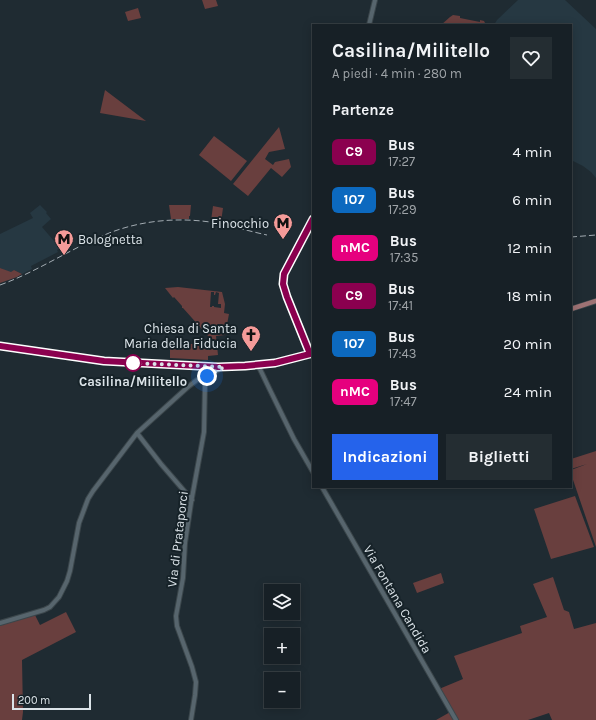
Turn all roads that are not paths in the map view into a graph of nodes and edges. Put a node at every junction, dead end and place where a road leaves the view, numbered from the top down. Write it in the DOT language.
graph roads {
  1 [pos="375,0"];
  2 [pos="369,24"];
  3 [pos="312,221"];
  4 [pos="596,301"];
  5 [pos="572,309"];
  6 [pos="0,346"];
  7 [pos="311,353"];
  8 [pos="258,365"];
  9 [pos="224,367"];
  10 [pos="210,375"];
  11 [pos="137,433"];
  12 [pos="312,470"];
  13 [pos="323,488"];
  14 [pos="192,500"];
  15 [pos="0,623"];
  16 [pos="191,720"];
  17 [pos="456,720"];
  1 -- 2 [label="street"];
  3 -- 7 [label="street"];
  4 -- 5 [label="main road"];
  6 -- 9 [label="main road"];
  7 -- 8 [label="main road"];
  8 -- 9 [label="main road"];
  8 -- 12 [label="street"];
  9 -- 10 [label="street"];
  10 -- 11 [label="street"];
  10 -- 14 [label="street, Via di Prataporci"];
  11 -- 14 [label="street"];
  11 -- 15 [label="street"];
  13 -- 17 [label="street, Via Fontana Candida"];
  14 -- 16 [label="street, Via di Prataporci"];
}
